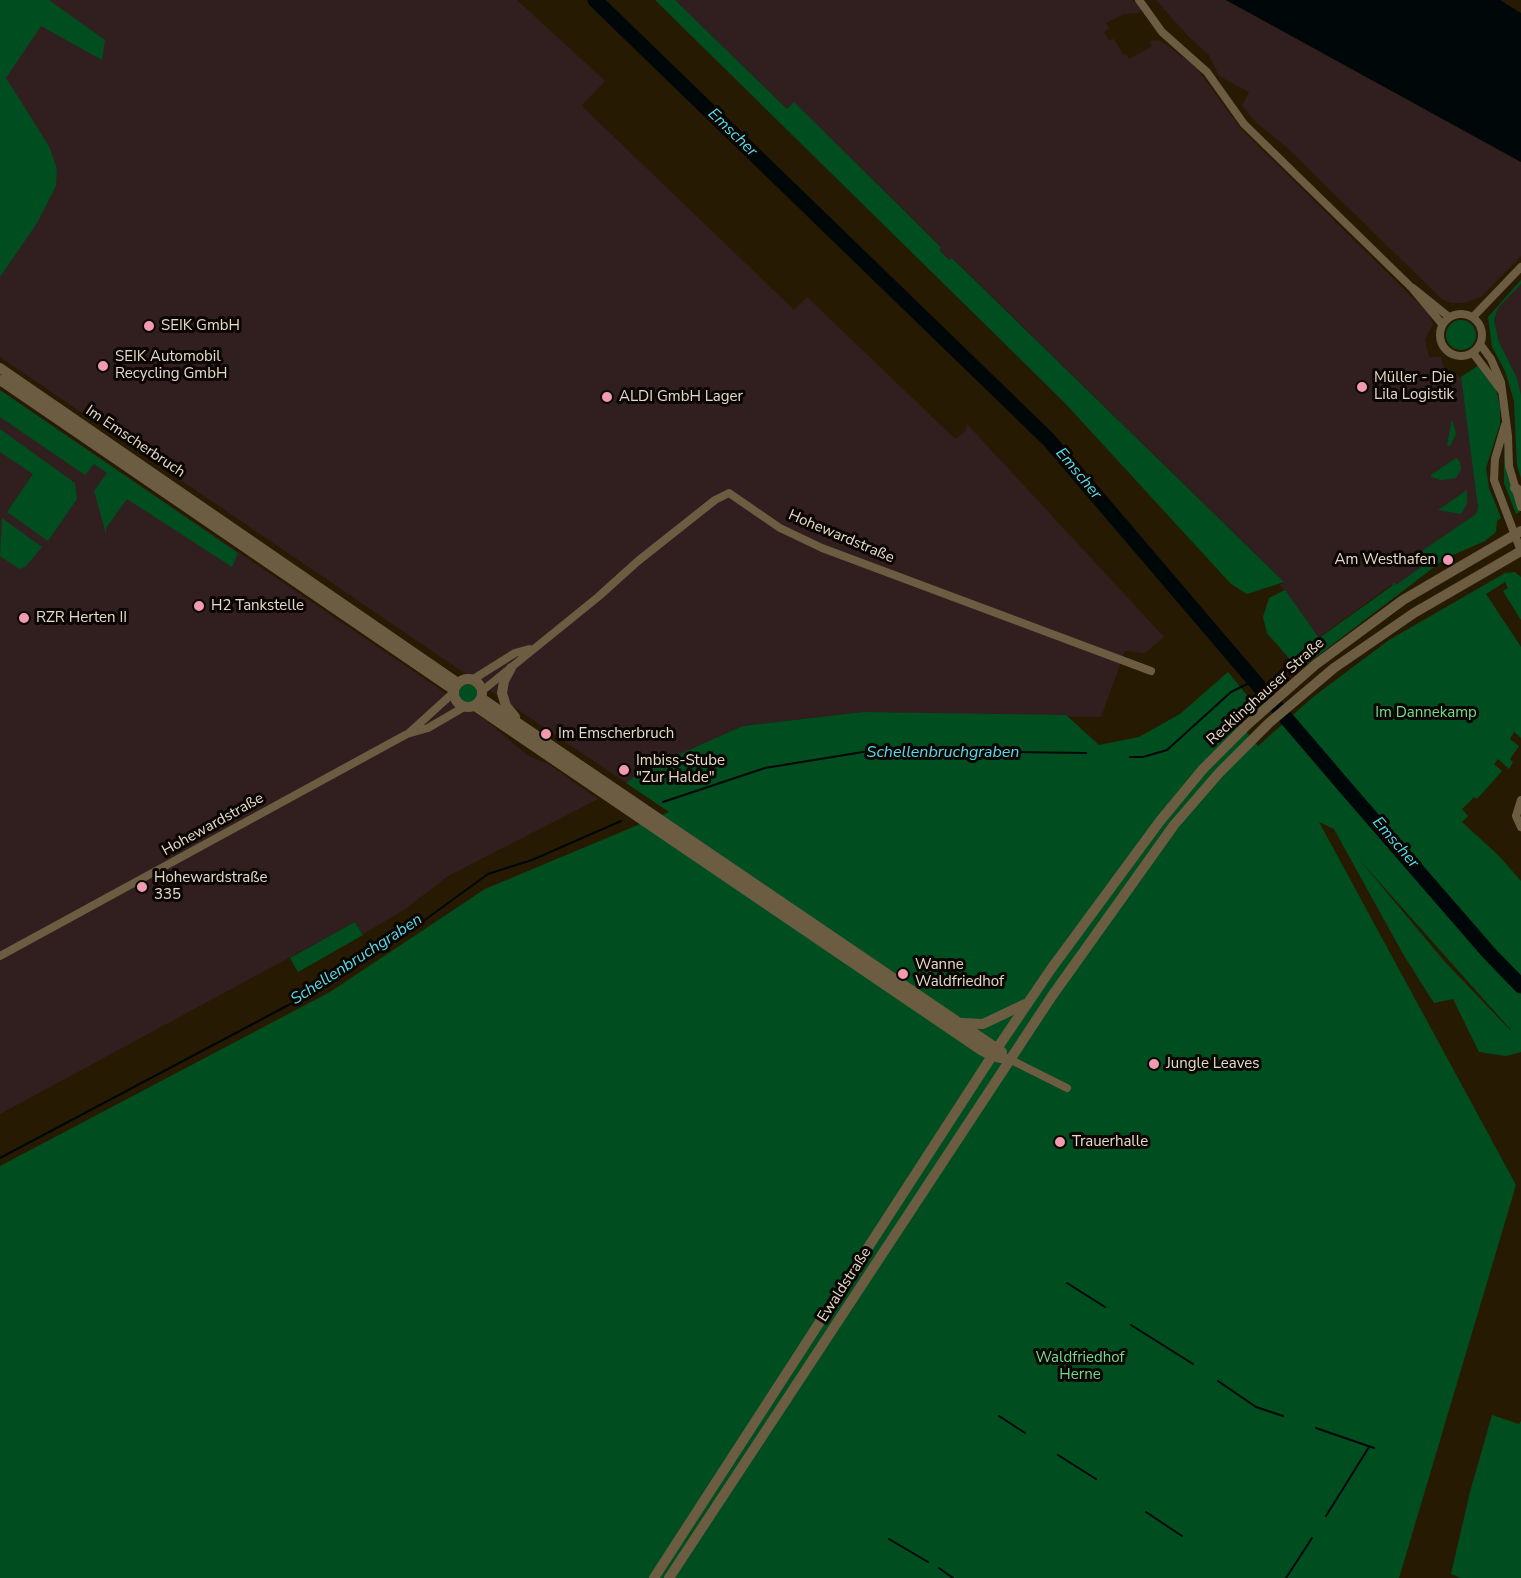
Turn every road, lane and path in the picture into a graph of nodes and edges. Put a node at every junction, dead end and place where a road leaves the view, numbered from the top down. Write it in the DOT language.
graph roads {
  1 [pos="1139,0"];
  2 [pos="1521,267"];
  3 [pos="1412,288"];
  4 [pos="1449,317"];
  5 [pos="1473,317"];
  6 [pos="1442,324"];
  7 [pos="1480,344"];
  8 [pos="1473,352"];
  9 [pos="0,368"];
  10 [pos="0,380"];
  11 [pos="1501,390"];
  12 [pos="1506,425"];
  13 [pos="1518,490"];
  14 [pos="1521,507"];
  15 [pos="1518,533"];
  16 [pos="250,544"];
  17 [pos="1521,551"];
  18 [pos="531,649"];
  19 [pos="511,668"];
  20 [pos="1151,671"];
  21 [pos="472,680"];
  22 [pos="455,688"];
  23 [pos="476,701"];
  24 [pos="523,726"];
  25 [pos="408,734"];
  26 [pos="1521,800"];
  27 [pos="1521,827"];
  28 [pos="0,956"];
  29 [pos="1030,1001"];
  30 [pos="961,1023"];
  31 [pos="995,1052"];
  32 [pos="1011,1060"];
  33 [pos="1067,1088"];
  34 [pos="654,1578"];
  35 [pos="669,1578"];
  1 -- 3 [label="street"];
  2 -- 5 [label="street"];
  3 -- 4 [label="street"];
  3 -- 6 [label="street"];
  4 -- 5 [label="street"];
  4 -- 6 [label="street"];
  5 -- 7 [label="street"];
  6 -- 8 [label="street"];
  7 -- 8 [label="street"];
  7 -- 11 [label="street"];
  8 -- 11 [label="street"];
  9 -- 16 [label="main road, Im Emscherbruch"];
  10 -- 16 [label="main road, Im Emscherbruch"];
  11 -- 12 [label="street"];
  12 -- 13 [label="street"];
  12 -- 15 [label="street"];
  13 -- 14 [label="street"];
  15 -- 17 [label="street"];
  15 -- 29 [label="main road, Recklinghauser Straße"];
  16 -- 22 [label="main road, Im Emscherbruch"];
  17 -- 32 [label="main road, Recklinghauser Straße"];
  18 -- 19 [label="street, Hohewardstraße"];
  18 -- 20 [label="street, Hohewardstraße"];
  18 -- 21 [label="street, Hohewardstraße"];
  19 -- 23 [label="street, Hohewardstraße"];
  19 -- 24 [label="main road"];
  21 -- 22 [label="main road"];
  21 -- 23 [label="main road, Im Emscherbruch"];
  22 -- 23 [label="main road, Im Emscherbruch"];
  22 -- 25 [label="street, Hohewardstraße"];
  23 -- 24 [label="main road, Im Emscherbruch"];
  23 -- 25 [label="street, Hohewardstraße"];
  23 -- 31 [label="main road, Im Emscherbruch"];
  24 -- 30 [label="main road, Im Emscherbruch"];
  25 -- 28 [label="street, Hohewardstraße"];
  26 -- 27 [label="street"];
  29 -- 30 [label="main road"];
  29 -- 31 [label="main road, Recklinghauser Straße"];
  30 -- 31 [label="main road, Im Emscherbruch"];
  31 -- 32 [label="main road, Im Emscherbruch"];
  31 -- 34 [label="main road, Ewaldstraße"];
  32 -- 33 [label="street"];
  32 -- 35 [label="main road, Ewaldstraße"];
}
